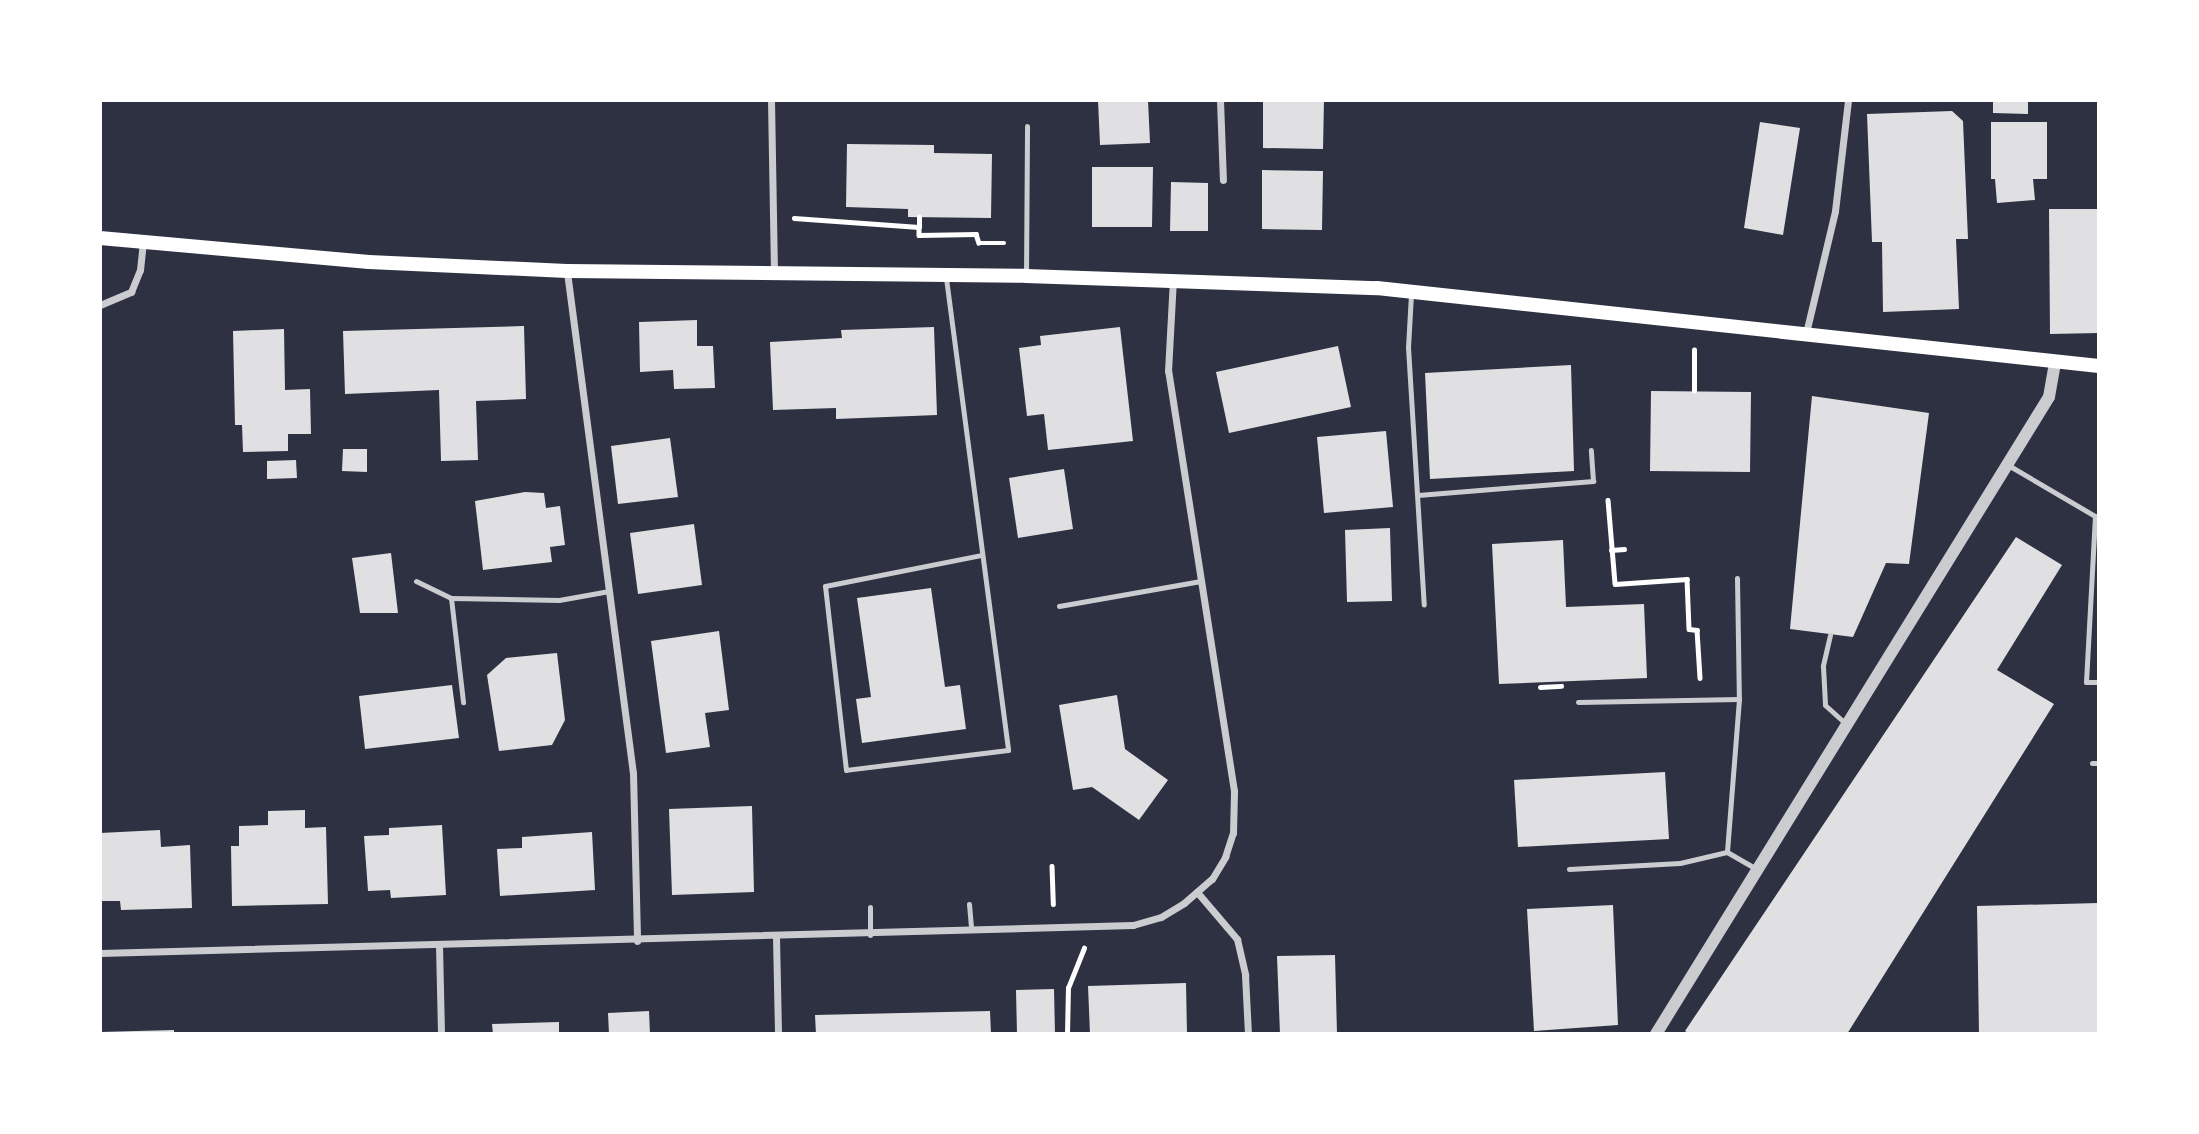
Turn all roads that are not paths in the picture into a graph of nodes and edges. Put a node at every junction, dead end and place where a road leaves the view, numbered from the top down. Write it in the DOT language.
graph roads {
  1 [pos="771,100"];
  2 [pos="1220,100"];
  3 [pos="1848,100"];
  4 [pos="1027,126"];
  5 [pos="1223,180"];
  6 [pos="100,238"];
  7 [pos="143,243"];
  8 [pos="567,271"];
  9 [pos="774,272"];
  10 [pos="946,275"];
  11 [pos="1026,276"];
  12 [pos="1173,279"];
  13 [pos="1411,292"];
  14 [pos="100,305"];
  15 [pos="1805,333"];
  16 [pos="2055,362"];
  17 [pos="2099,366"];
  18 [pos="1591,450"];
  19 [pos="2006,464"];
  20 [pos="1418,495"];
  21 [pos="982,555"];
  22 [pos="1737,578"];
  23 [pos="416,581"];
  24 [pos="1202,581"];
  25 [pos="609,591"];
  26 [pos="451,598"];
  27 [pos="1424,605"];
  28 [pos="1059,606"];
  29 [pos="1830,635"];
  30 [pos="2099,682"];
  31 [pos="1740,699"];
  32 [pos="463,702"];
  33 [pos="1578,702"];
  34 [pos="1846,724"];
  35 [pos="2092,763"];
  36 [pos="2099,763"];
  37 [pos="1727,852"];
  38 [pos="1569,869"];
  39 [pos="1757,869"];
  40 [pos="1197,892"];
  41 [pos="969,904"];
  42 [pos="870,907"];
  43 [pos="971,928"];
  44 [pos="870,935"];
  45 [pos="776,937"];
  46 [pos="636,941"];
  47 [pos="439,945"];
  48 [pos="100,953"];
  49 [pos="441,1034"];
  50 [pos="778,1034"];
  51 [pos="1248,1034"];
  52 [pos="1656,1034"];
  1 -- 9 [label="street"];
  2 -- 5 [label="street"];
  3 -- 15 [label="street"];
  4 -- 11 [label="lane"];
  6 -- 7 [label="main road"];
  7 -- 8 [label="main road"];
  7 -- 14 [label="street"];
  8 -- 9 [label="main road"];
  8 -- 25 [label="street"];
  9 -- 10 [label="main road"];
  10 -- 11 [label="main road"];
  10 -- 21 [label="lane"];
  11 -- 12 [label="main road"];
  12 -- 13 [label="main road"];
  12 -- 24 [label="street"];
  13 -- 15 [label="main road"];
  13 -- 20 [label="lane"];
  15 -- 16 [label="main road"];
  16 -- 17 [label="main road"];
  16 -- 19 [label="street"];
  18 -- 20 [label="lane"];
  19 -- 30 [label="lane"];
  19 -- 34 [label="street"];
  20 -- 27 [label="lane"];
  21 -- 21 [label="lane"];
  22 -- 31 [label="lane"];
  23 -- 26 [label="lane"];
  24 -- 28 [label="lane"];
  24 -- 40 [label="street"];
  25 -- 26 [label="lane"];
  25 -- 46 [label="street"];
  26 -- 32 [label="lane"];
  29 -- 34 [label="lane"];
  31 -- 33 [label="lane"];
  31 -- 37 [label="lane"];
  34 -- 39 [label="street"];
  35 -- 36 [label="lane"];
  37 -- 38 [label="lane"];
  37 -- 39 [label="lane"];
  39 -- 52 [label="street"];
  40 -- 43 [label="street"];
  40 -- 51 [label="street"];
  41 -- 43 [label="lane"];
  42 -- 44 [label="lane"];
  43 -- 44 [label="street"];
  44 -- 45 [label="street"];
  45 -- 46 [label="street"];
  45 -- 50 [label="street"];
  46 -- 47 [label="street"];
  47 -- 48 [label="street"];
  47 -- 49 [label="street"];
}
